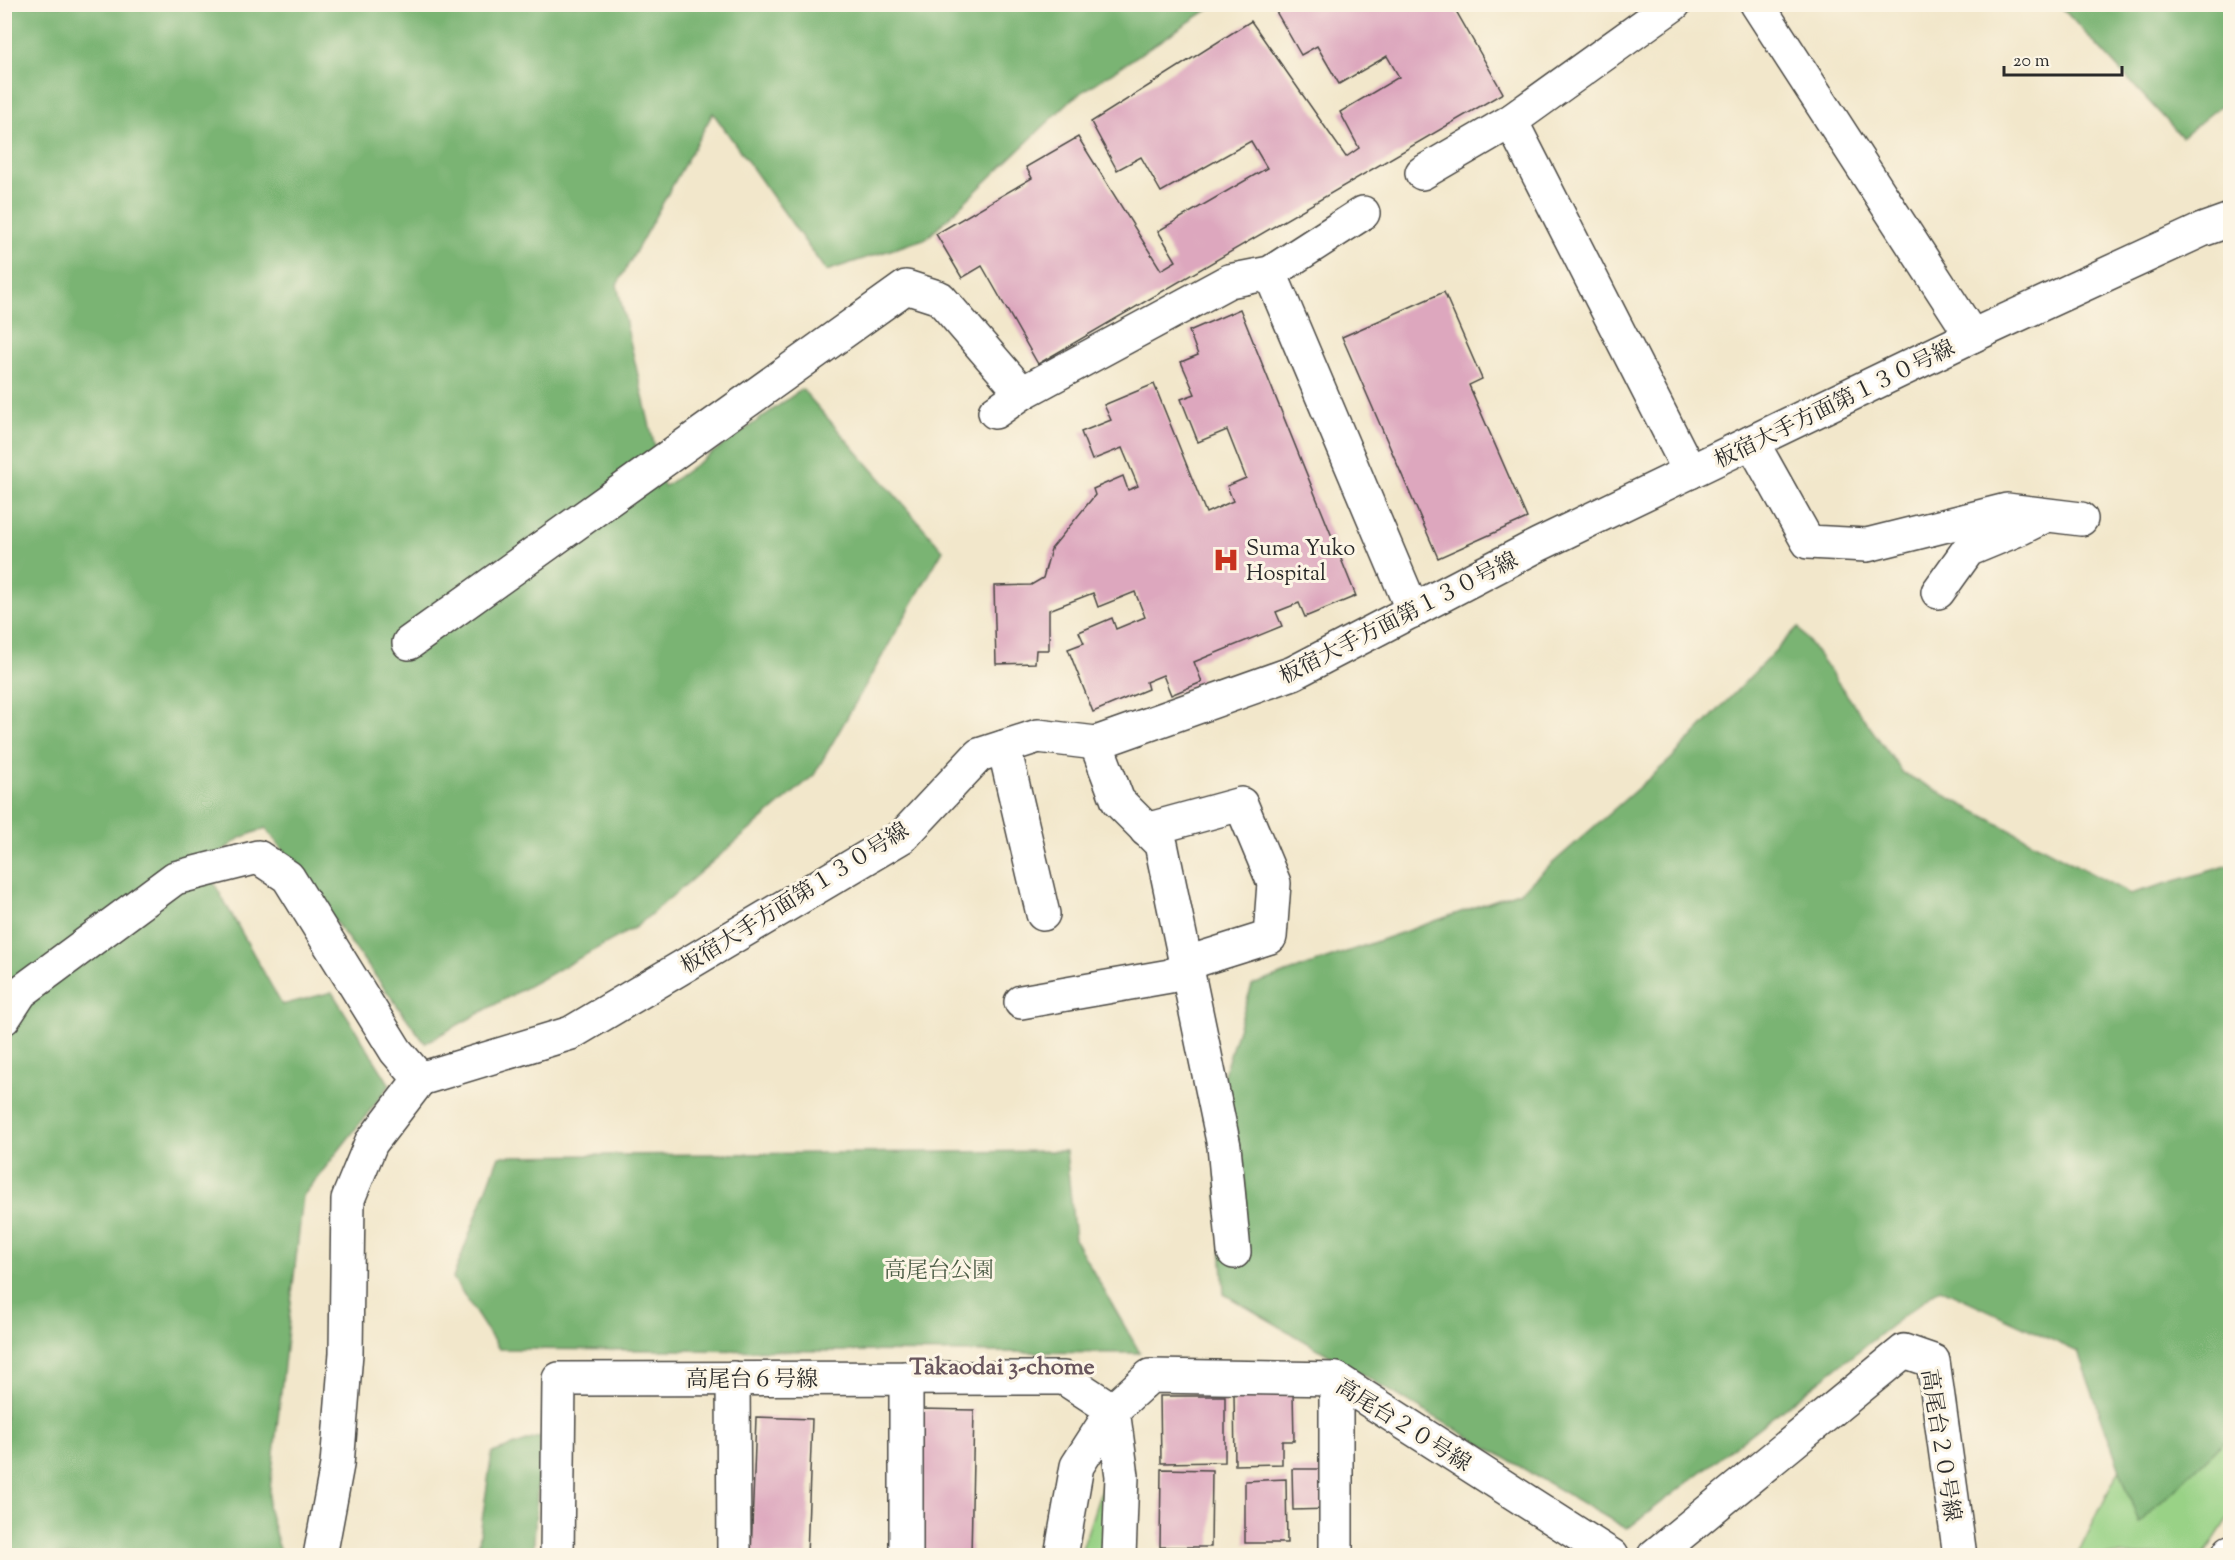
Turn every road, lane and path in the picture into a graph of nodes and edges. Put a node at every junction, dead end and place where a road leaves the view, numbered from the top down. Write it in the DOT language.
graph roads {
  1 [pos="1674,4"];
  2 [pos="1757,4"];
  3 [pos="1511,122"];
  4 [pos="1422,173"];
  5 [pos="1364,213"];
  6 [pos="2230,220"];
  7 [pos="1270,273"];
  8 [pos="1972,336"];
  9 [pos="1022,393"];
  10 [pos="995,412"];
  11 [pos="1752,442"];
  12 [pos="1690,472"];
  13 [pos="2046,515"];
  14 [pos="2081,519"];
  15 [pos="1938,592"];
  16 [pos="1413,611"];
  17 [pos="409,643"];
  18 [pos="1096,743"];
  19 [pos="1004,747"];
  20 [pos="1146,830"];
  21 [pos="1043,914"];
  22 [pos="1186,968"];
  23 [pos="1021,1002"];
  24 [pos="4,1018"];
  25 [pos="420,1079"];
  26 [pos="1234,1252"];
  27 [pos="733,1378"];
  28 [pos="906,1378"];
  29 [pos="1336,1378"];
  30 [pos="1113,1410"];
  31 [pos="2230,1551"];
  32 [pos="320,1556"];
  33 [pos="557,1556"];
  34 [pos="734,1556"];
  35 [pos="906,1556"];
  36 [pos="1061,1556"];
  37 [pos="1119,1556"];
  38 [pos="1336,1556"];
  39 [pos="1612,1556"];
  40 [pos="1654,1556"];
  41 [pos="1960,1556"];
  42 [pos="2228,1556"];
  1 -- 3 [label="street"];
  2 -- 8 [label="street"];
  3 -- 4 [label="street"];
  3 -- 12 [label="street"];
  5 -- 7 [label="street"];
  6 -- 8 [label="street, 板宿大手方面第１３０号線"];
  7 -- 9 [label="street"];
  7 -- 16 [label="street"];
  8 -- 11 [label="street, 板宿大手方面第１３０号線"];
  9 -- 10 [label="street"];
  9 -- 17 [label="street"];
  11 -- 12 [label="street, 板宿大手方面第１３０号線"];
  11 -- 13 [label="street"];
  12 -- 16 [label="street, 板宿大手方面第１３０号線"];
  13 -- 14 [label="street"];
  13 -- 15 [label="street"];
  16 -- 18 [label="street, 板宿大手方面第１３０号線"];
  18 -- 19 [label="street, 板宿大手方面第１３０号線"];
  18 -- 20 [label="street"];
  19 -- 21 [label="street"];
  19 -- 25 [label="street, 板宿大手方面第１３０号線"];
  20 -- 22 [label="street"];
  20 -- 22 [label="street"];
  22 -- 23 [label="street"];
  22 -- 26 [label="street"];
  24 -- 25 [label="street"];
  25 -- 32 [label="street"];
  27 -- 28 [label="street, 高尾台６号線"];
  27 -- 33 [label="street, 高尾台６号線"];
  27 -- 34 [label="street"];
  28 -- 30 [label="street, 高尾台６号線"];
  28 -- 35 [label="street"];
  29 -- 30 [label="street, 高尾台２０号線"];
  29 -- 38 [label="street"];
  29 -- 39 [label="street, 高尾台２０号線"];
  30 -- 36 [label="street"];
  30 -- 37 [label="street"];
  31 -- 42 [label="street"];
  40 -- 41 [label="street, 高尾台２０号線"];
}
